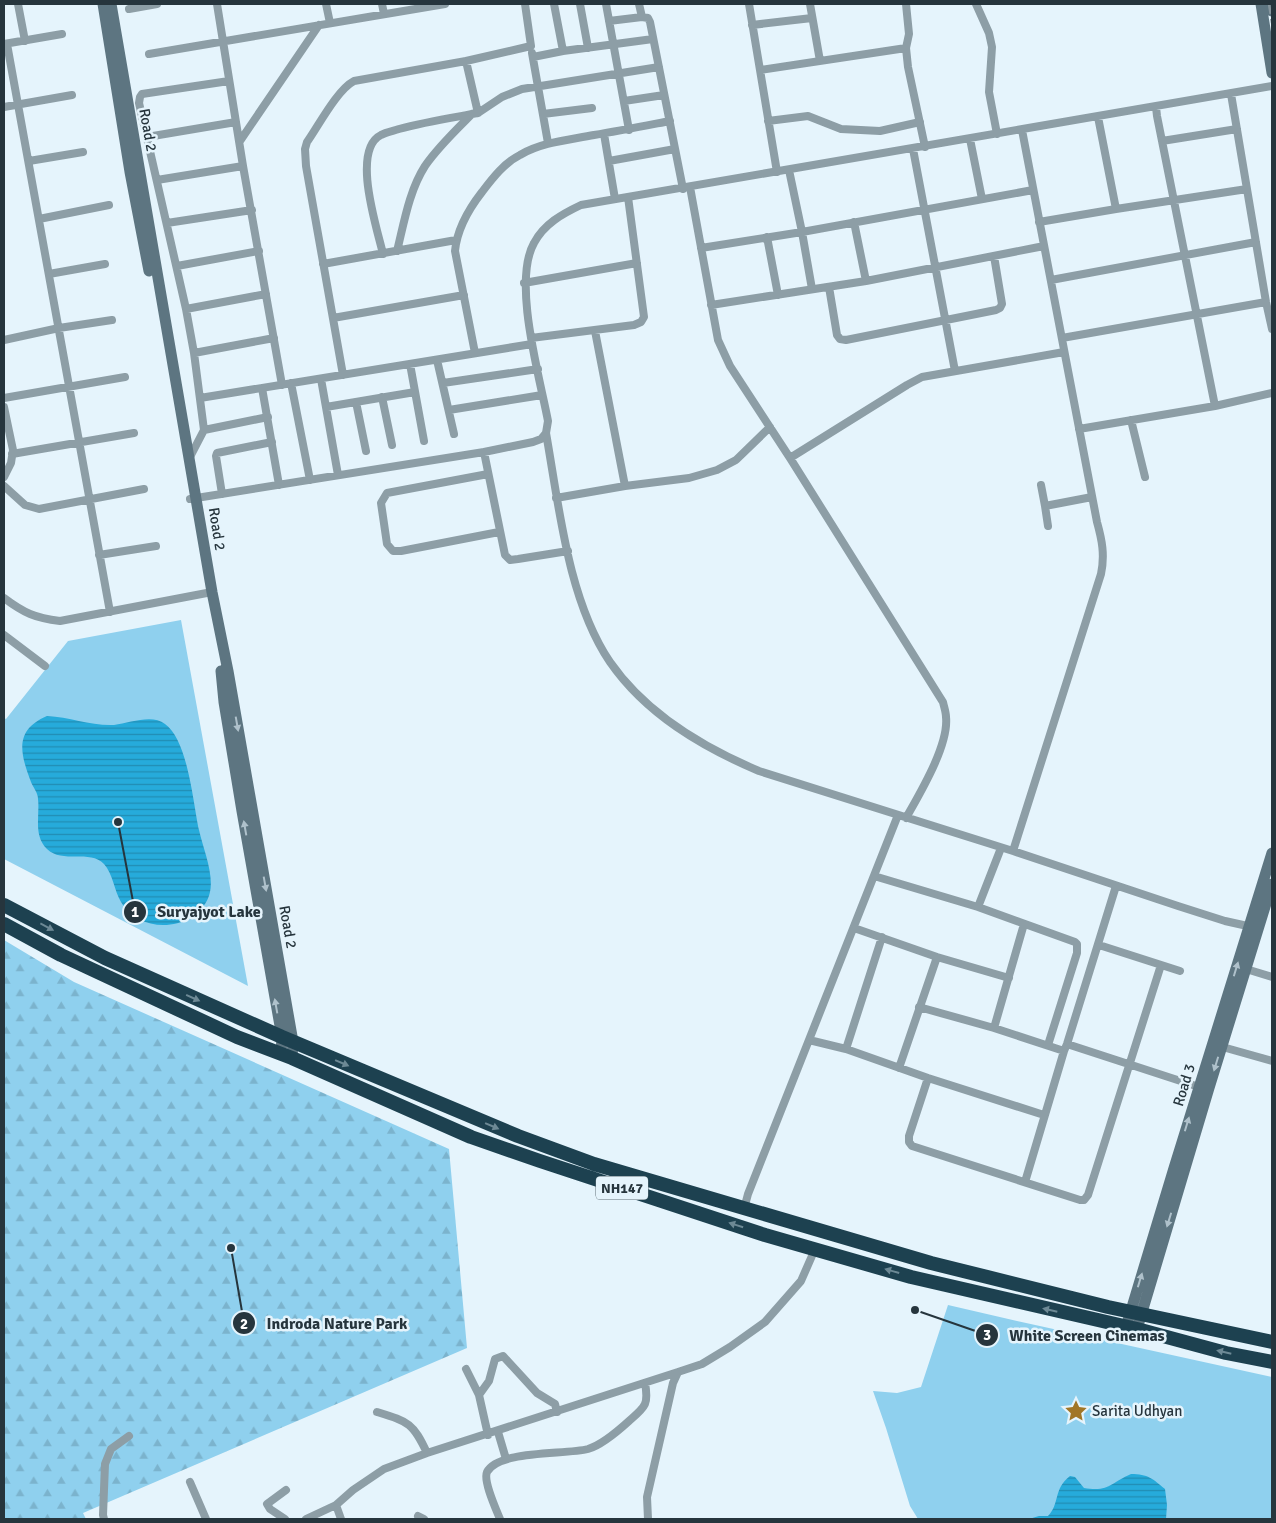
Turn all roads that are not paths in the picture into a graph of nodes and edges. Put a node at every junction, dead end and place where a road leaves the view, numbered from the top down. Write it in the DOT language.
graph roads {
  1 [pos="18,4"];
  2 [pos="103,4"];
  3 [pos="111,4"];
  4 [pos="157,4"];
  5 [pos="217,4"];
  6 [pos="326,4"];
  7 [pos="382,4"];
  8 [pos="445,4"];
  9 [pos="525,4"];
  10 [pos="554,4"];
  11 [pos="580,4"];
  12 [pos="606,4"];
  13 [pos="639,4"];
  14 [pos="749,4"];
  15 [pos="810,4"];
  16 [pos="906,4"];
  17 [pos="976,4"];
  18 [pos="435,5"];
  19 [pos="1268,8"];
  20 [pos="129,9"];
  21 [pos="384,14"];
  22 [pos="642,17"];
  23 [pos="812,18"];
  24 [pos="610,21"];
  25 [pos="330,23"];
  26 [pos="319,25"];
  27 [pos="752,25"];
  28 [pos="62,34"];
  29 [pos="653,39"];
  30 [pos="25,41"];
  31 [pos="222,42"];
  32 [pos="6,44"];
  33 [pos="531,46"];
  34 [pos="614,46"];
  35 [pos="588,48"];
  36 [pos="906,48"];
  37 [pos="563,52"];
  38 [pos="149,54"];
  39 [pos="533,57"];
  40 [pos="466,61"];
  41 [pos="820,61"];
  42 [pos="659,67"];
  43 [pos="760,70"];
  44 [pos="619,73"];
  45 [pos="1272,73"];
  46 [pos="229,81"];
  47 [pos="538,86"];
  48 [pos="1272,86"];
  49 [pos="1231,94"];
  50 [pos="72,95"];
  51 [pos="664,95"];
  52 [pos="624,101"];
  53 [pos="19,104"];
  54 [pos="4,107"];
  55 [pos="1156,107"];
  56 [pos="592,108"];
  57 [pos="475,113"];
  58 [pos="543,114"];
  59 [pos="1098,117"];
  60 [pos="768,121"];
  61 [pos="236,122"];
  62 [pos="670,122"];
  63 [pos="920,122"];
  64 [pos="1237,129"];
  65 [pos="628,130"];
  66 [pos="1022,130"];
  67 [pos="604,134"];
  68 [pos="997,134"];
  69 [pos="147,137"];
  70 [pos="970,139"];
  71 [pos="240,141"];
  72 [pos="1162,141"];
  73 [pos="548,143"];
  74 [pos="925,147"];
  75 [pos="675,149"];
  76 [pos="914,149"];
  77 [pos="83,152"];
  78 [pos="29,161"];
  79 [pos="609,161"];
  80 [pos="243,166"];
  81 [pos="789,170"];
  82 [pos="777,172"];
  83 [pos="157,180"];
  84 [pos="687,188"];
  85 [pos="1247,188"];
  86 [pos="1034,190"];
  87 [pos="628,197"];
  88 [pos="615,199"];
  89 [pos="982,199"];
  90 [pos="1174,200"];
  91 [pos="110,205"];
  92 [pos="1116,209"];
  93 [pos="252,210"];
  94 [pos="924,210"];
  95 [pos="39,218"];
  96 [pos="167,222"];
  97 [pos="854,222"];
  98 [pos="1040,222"];
  99 [pos="802,232"];
  100 [pos="767,237"];
  101 [pos="456,240"];
  102 [pos="1256,242"];
  103 [pos="1044,246"];
  104 [pos="700,248"];
  105 [pos="259,251"];
  106 [pos="397,252"];
  107 [pos="383,254"];
  108 [pos="1185,254"];
  109 [pos="994,256"];
  110 [pos="637,263"];
  111 [pos="105,264"];
  112 [pos="323,264"];
  113 [pos="177,266"];
  114 [pos="935,268"];
  115 [pos="49,274"];
  116 [pos="1050,280"];
  117 [pos="866,281"];
  118 [pos="524,283"];
  119 [pos="829,287"];
  120 [pos="812,289"];
  121 [pos="266,294"];
  122 [pos="464,295"];
  123 [pos="778,295"];
  124 [pos="1266,302"];
  125 [pos="711,305"];
  126 [pos="186,309"];
  127 [pos="1197,315"];
  128 [pos="333,318"];
  129 [pos="112,320"];
  130 [pos="945,320"];
  131 [pos="59,328"];
  132 [pos="1272,329"];
  133 [pos="596,331"];
  134 [pos="274,338"];
  135 [pos="1062,338"];
  136 [pos="4,340"];
  137 [pos="532,341"];
  138 [pos="1064,352"];
  139 [pos="194,353"];
  140 [pos="475,353"];
  141 [pos="437,360"];
  142 [pos="410,364"];
  143 [pos="538,369"];
  144 [pos="955,371"];
  145 [pos="343,375"];
  146 [pos="125,377"];
  147 [pos="321,378"];
  148 [pos="291,383"];
  149 [pos="443,383"];
  150 [pos="282,385"];
  151 [pos="69,386"];
  152 [pos="262,388"];
  153 [pos="415,392"];
  154 [pos="1272,393"];
  155 [pos="542,395"];
  156 [pos="4,398"];
  157 [pos="200,398"];
  158 [pos="382,398"];
  159 [pos="356,402"];
  160 [pos="4,406"];
  161 [pos="1214,406"];
  162 [pos="326,407"];
  163 [pos="449,410"];
  164 [pos="5,417"];
  165 [pos="268,417"];
  166 [pos="1131,420"];
  167 [pos="770,427"];
  168 [pos="1079,429"];
  169 [pos="204,430"];
  170 [pos="134,433"];
  171 [pos="546,433"];
  172 [pos="454,434"];
  173 [pos="424,441"];
  174 [pos="79,442"];
  175 [pos="272,442"];
  176 [pos="392,445"];
  177 [pos="366,451"];
  178 [pos="484,452"];
  179 [pos="12,454"];
  180 [pos="190,457"];
  181 [pos="790,458"];
  182 [pos="488,474"];
  183 [pos="338,475"];
  184 [pos="4,477"];
  185 [pos="1145,477"];
  186 [pos="310,480"];
  187 [pos="279,484"];
  188 [pos="1041,485"];
  189 [pos="4,486"];
  190 [pos="625,486"];
  191 [pos="144,489"];
  192 [pos="222,494"];
  193 [pos="1092,497"];
  194 [pos="556,498"];
  195 [pos="89,499"];
  196 [pos="193,499"];
  197 [pos="1045,506"];
  198 [pos="1048,526"];
  199 [pos="499,532"];
  200 [pos="156,546"];
  201 [pos="568,551"];
  202 [pos="100,555"];
  203 [pos="208,593"];
  204 [pos="4,598"];
  205 [pos="110,612"];
  206 [pos="4,635"];
  207 [pos="46,666"];
  208 [pos="898,815"];
  209 [pos="906,818"];
  210 [pos="1001,848"];
  211 [pos="1013,851"];
  212 [pos="1272,853"];
  213 [pos="1269,873"];
  214 [pos="874,876"];
  215 [pos="1272,884"];
  216 [pos="1116,886"];
  217 [pos="4,905"];
  218 [pos="978,907"];
  219 [pos="4,924"];
  220 [pos="1024,924"];
  221 [pos="1254,927"];
  222 [pos="854,928"];
  223 [pos="882,937"];
  224 [pos="1099,945"];
  225 [pos="937,957"];
  226 [pos="1161,965"];
  227 [pos="1246,969"];
  228 [pos="1180,971"];
  229 [pos="1009,978"];
  230 [pos="1272,978"];
  231 [pos="920,1007"];
  232 [pos="994,1028"];
  233 [pos="288,1040"];
  234 [pos="809,1040"];
  235 [pos="1048,1045"];
  236 [pos="1217,1045"];
  237 [pos="1065,1048"];
  238 [pos="846,1049"];
  239 [pos="286,1056"];
  240 [pos="1272,1062"];
  241 [pos="1130,1064"];
  242 [pos="899,1068"];
  243 [pos="928,1078"];
  244 [pos="1199,1087"];
  245 [pos="1044,1115"];
  246 [pos="1025,1182"];
  247 [pos="744,1209"];
  248 [pos="834,1235"];
  249 [pos="821,1251"];
  250 [pos="1135,1313"];
  251 [pos="1131,1328"];
  252 [pos="1272,1342"];
  253 [pos="1272,1362"];
  254 [pos="466,1369"];
  255 [pos="678,1372"];
  256 [pos="645,1383"];
  257 [pos="479,1395"];
  258 [pos="377,1412"];
  259 [pos="557,1412"];
  260 [pos="498,1432"];
  261 [pos="488,1435"];
  262 [pos="129,1436"];
  263 [pos="428,1454"];
  264 [pos="506,1459"];
  265 [pos="190,1482"];
  266 [pos="286,1490"];
  267 [pos="336,1505"];
  268 [pos="104,1519"];
  269 [pos="206,1519"];
  270 [pos="285,1519"];
  271 [pos="306,1519"];
  272 [pos="341,1519"];
  273 [pos="500,1519"];
  274 [pos="648,1519"];
  1 -- 30 [label="street"];
  2 -- 196 [label="street, Road 2"];
  3 -- 180 [label="street, Road 2"];
  4 -- 20 [label="street"];
  5 -- 31 [label="street"];
  6 -- 25 [label="street"];
  7 -- 21 [label="street"];
  8 -- 18 [label="street"];
  9 -- 33 [label="street"];
  10 -- 37 [label="street"];
  11 -- 35 [label="street"];
  12 -- 24 [label="street"];
  13 -- 22 [label="street"];
  14 -- 27 [label="street"];
  15 -- 23 [label="street"];
  16 -- 36 [label="street"];
  17 -- 68 [label="street"];
  18 -- 21 [label="street"];
  19 -- 45 [label="street"];
  21 -- 25 [label="street"];
  22 -- 24 [label="street"];
  22 -- 29 [label="street"];
  23 -- 27 [label="street"];
  23 -- 41 [label="street"];
  24 -- 34 [label="street"];
  25 -- 26 [label="street"];
  26 -- 31 [label="street"];
  26 -- 71 [label="street"];
  27 -- 43 [label="street"];
  28 -- 30 [label="street"];
  29 -- 34 [label="street"];
  29 -- 42 [label="street"];
  30 -- 32 [label="street"];
  31 -- 38 [label="street"];
  31 -- 46 [label="street"];
  32 -- 53 [label="street"];
  33 -- 39 [label="street"];
  33 -- 40 [label="street"];
  34 -- 35 [label="street"];
  34 -- 44 [label="street"];
  35 -- 37 [label="street"];
  36 -- 41 [label="street"];
  36 -- 63 [label="street"];
  37 -- 39 [label="street"];
  39 -- 47 [label="street"];
  40 -- 57 [label="street"];
  40 -- 112 [label="street"];
  41 -- 43 [label="street"];
  42 -- 44 [label="street"];
  42 -- 51 [label="street"];
  43 -- 60 [label="street"];
  44 -- 47 [label="street"];
  44 -- 52 [label="street"];
  46 -- 61 [label="street"];
  46 -- 69 [label="street"];
  47 -- 57 [label="street"];
  47 -- 58 [label="street"];
  48 -- 49 [label="street"];
  49 -- 55 [label="street"];
  49 -- 64 [label="street"];
  50 -- 53 [label="street"];
  51 -- 52 [label="street"];
  51 -- 62 [label="street"];
  52 -- 65 [label="street"];
  53 -- 54 [label="street"];
  53 -- 78 [label="street"];
  55 -- 59 [label="street"];
  55 -- 72 [label="street"];
  56 -- 58 [label="street"];
  57 -- 106 [label="street"];
  57 -- 107 [label="street"];
  58 -- 73 [label="street"];
  59 -- 66 [label="street"];
  59 -- 92 [label="street"];
  60 -- 63 [label="street"];
  60 -- 82 [label="street"];
  61 -- 69 [label="street"];
  61 -- 71 [label="street"];
  62 -- 65 [label="street"];
  62 -- 75 [label="street"];
  63 -- 74 [label="street"];
  64 -- 72 [label="street"];
  64 -- 85 [label="street"];
  65 -- 67 [label="street"];
  66 -- 68 [label="street"];
  66 -- 86 [label="street"];
  67 -- 73 [label="street"];
  67 -- 79 [label="street"];
  68 -- 70 [label="street"];
  69 -- 83 [label="street"];
  70 -- 74 [label="street"];
  70 -- 89 [label="street"];
  71 -- 80 [label="street"];
  72 -- 90 [label="street"];
  73 -- 101 [label="street"];
  74 -- 76 [label="street"];
  75 -- 79 [label="street"];
  75 -- 84 [label="street"];
  76 -- 81 [label="street"];
  76 -- 94 [label="street"];
  77 -- 78 [label="street"];
  78 -- 95 [label="street"];
  79 -- 88 [label="street"];
  80 -- 83 [label="street"];
  80 -- 93 [label="street"];
  81 -- 82 [label="street"];
  81 -- 99 [label="street"];
  82 -- 84 [label="street"];
  83 -- 96 [label="street"];
  84 -- 87 [label="street"];
  84 -- 104 [label="street"];
  85 -- 90 [label="street"];
  85 -- 102 [label="street"];
  86 -- 89 [label="street"];
  86 -- 98 [label="street"];
  87 -- 88 [label="street"];
  87 -- 110 [label="street"];
  88 -- 118 [label="street"];
  89 -- 94 [label="street"];
  90 -- 92 [label="street"];
  90 -- 108 [label="street"];
  91 -- 95 [label="street"];
  92 -- 98 [label="street"];
  93 -- 96 [label="street"];
  93 -- 105 [label="street"];
  94 -- 97 [label="street"];
  94 -- 114 [label="street"];
  95 -- 115 [label="street"];
  96 -- 113 [label="street"];
  97 -- 99 [label="street"];
  97 -- 117 [label="street"];
  98 -- 103 [label="street"];
  99 -- 100 [label="street"];
  99 -- 120 [label="street"];
  100 -- 104 [label="street"];
  100 -- 123 [label="street"];
  101 -- 106 [label="street"];
  101 -- 122 [label="street"];
  102 -- 108 [label="street"];
  102 -- 124 [label="street"];
  103 -- 109 [label="street"];
  103 -- 116 [label="street"];
  104 -- 125 [label="street"];
  105 -- 113 [label="street"];
  105 -- 121 [label="street"];
  106 -- 107 [label="street"];
  107 -- 112 [label="street"];
  108 -- 116 [label="street"];
  108 -- 127 [label="street"];
  109 -- 114 [label="street"];
  109 -- 130 [label="street"];
  110 -- 118 [label="street"];
  110 -- 133 [label="street"];
  111 -- 115 [label="street"];
  112 -- 128 [label="street"];
  113 -- 126 [label="street"];
  114 -- 117 [label="street"];
  114 -- 130 [label="street"];
  115 -- 131 [label="street"];
  116 -- 135 [label="street"];
  117 -- 119 [label="street"];
  118 -- 137 [label="street"];
  119 -- 120 [label="street"];
  119 -- 130 [label="street"];
  120 -- 123 [label="street"];
  121 -- 126 [label="street"];
  121 -- 134 [label="street"];
  122 -- 128 [label="street"];
  122 -- 140 [label="street"];
  123 -- 125 [label="street"];
  124 -- 127 [label="street"];
  124 -- 132 [label="street"];
  125 -- 167 [label="street"];
  126 -- 139 [label="street"];
  127 -- 135 [label="street"];
  127 -- 161 [label="street"];
  128 -- 145 [label="street"];
  129 -- 131 [label="street"];
  130 -- 144 [label="street"];
  131 -- 136 [label="street"];
  131 -- 151 [label="street"];
  133 -- 137 [label="street"];
  133 -- 190 [label="street"];
  134 -- 139 [label="street"];
  134 -- 150 [label="street"];
  135 -- 138 [label="street"];
  137 -- 140 [label="street"];
  137 -- 143 [label="street"];
  138 -- 144 [label="street"];
  138 -- 168 [label="street"];
  139 -- 157 [label="street"];
  140 -- 141 [label="street"];
  141 -- 142 [label="street"];
  141 -- 149 [label="street"];
  142 -- 145 [label="street"];
  142 -- 153 [label="street"];
  143 -- 149 [label="street"];
  143 -- 155 [label="street"];
  144 -- 181 [label="street"];
  145 -- 147 [label="street"];
  146 -- 151 [label="street"];
  147 -- 148 [label="street"];
  147 -- 162 [label="street"];
  148 -- 150 [label="street"];
  148 -- 186 [label="street"];
  149 -- 163 [label="street"];
  150 -- 152 [label="street"];
  151 -- 156 [label="street"];
  151 -- 174 [label="street"];
  152 -- 157 [label="street"];
  152 -- 165 [label="street"];
  153 -- 158 [label="street"];
  153 -- 173 [label="street"];
  154 -- 161 [label="street"];
  155 -- 163 [label="street"];
  155 -- 171 [label="street"];
  157 -- 169 [label="street"];
  158 -- 159 [label="street"];
  158 -- 176 [label="street"];
  159 -- 162 [label="street"];
  159 -- 177 [label="street"];
  160 -- 164 [label="street"];
  161 -- 166 [label="street"];
  162 -- 183 [label="street"];
  163 -- 172 [label="street"];
  164 -- 179 [label="street"];
  165 -- 169 [label="street"];
  165 -- 175 [label="street"];
  166 -- 168 [label="street"];
  166 -- 185 [label="street"];
  167 -- 181 [label="street"];
  167 -- 190 [label="street"];
  168 -- 193 [label="street"];
  169 -- 180 [label="street"];
  170 -- 174 [label="street"];
  171 -- 178 [label="street"];
  171 -- 194 [label="street"];
  174 -- 179 [label="street"];
  174 -- 195 [label="street"];
  175 -- 187 [label="street"];
  175 -- 192 [label="street"];
  178 -- 182 [label="street"];
  178 -- 183 [label="street"];
  179 -- 184 [label="street"];
  180 -- 196 [label="street, Road 2"];
  181 -- 209 [label="street"];
  182 -- 199 [label="street"];
  182 -- 199 [label="street"];
  183 -- 186 [label="street"];
  186 -- 187 [label="street"];
  187 -- 192 [label="street"];
  188 -- 197 [label="street"];
  189 -- 195 [label="street"];
  190 -- 194 [label="street"];
  191 -- 195 [label="street"];
  192 -- 196 [label="street"];
  193 -- 197 [label="street"];
  193 -- 211 [label="street"];
  194 -- 201 [label="street"];
  195 -- 202 [label="street"];
  196 -- 203 [label="street, Road 2"];
  197 -- 198 [label="street"];
  199 -- 201 [label="street"];
  200 -- 202 [label="street"];
  201 -- 208 [label="street"];
  202 -- 205 [label="street"];
  203 -- 205 [label="street"];
  203 -- 233 [label="street, Road 2"];
  204 -- 205 [label="street"];
  206 -- 207 [label="street"];
  208 -- 209 [label="street"];
  208 -- 214 [label="street"];
  209 -- 210 [label="street"];
  210 -- 211 [label="street"];
  210 -- 218 [label="street"];
  211 -- 216 [label="street"];
  212 -- 213 [label="street, Road 3"];
  213 -- 221 [label="street, Road 3"];
  214 -- 218 [label="street"];
  214 -- 222 [label="street"];
  215 -- 221 [label="street, Road 3"];
  216 -- 221 [label="street"];
  216 -- 224 [label="street"];
  217 -- 233 [label="highway, NH147, one-way"];
  218 -- 220 [label="street"];
  219 -- 239 [label="highway, NH147"];
  220 -- 229 [label="street"];
  220 -- 235 [label="street"];
  221 -- 227 [label="street, Road 3"];
  236 -- 221 [label="street, Road 3, one-way"];
  222 -- 223 [label="street"];
  222 -- 234 [label="street"];
  223 -- 225 [label="street"];
  223 -- 238 [label="street"];
  224 -- 226 [label="street"];
  224 -- 237 [label="street"];
  225 -- 229 [label="street"];
  225 -- 231 [label="street"];
  226 -- 228 [label="street"];
  226 -- 241 [label="street"];
  227 -- 230 [label="street"];
  227 -- 236 [label="street, Road 3"];
  229 -- 232 [label="street"];
  231 -- 232 [label="street"];
  231 -- 242 [label="street"];
  232 -- 235 [label="street"];
  233 -- 239 [label="street, Road 2"];
  233 -- 247 [label="highway, NH147, one-way"];
  234 -- 238 [label="street"];
  234 -- 247 [label="street"];
  235 -- 237 [label="street"];
  236 -- 240 [label="street"];
  236 -- 244 [label="street, Road 3"];
  236 -- 250 [label="street, Road 3, one-way"];
  237 -- 241 [label="street"];
  237 -- 245 [label="street"];
  238 -- 242 [label="street"];
  249 -- 239 [label="highway, NH147, one-way"];
  241 -- 244 [label="street"];
  241 -- 246 [label="street"];
  242 -- 243 [label="street"];
  243 -- 245 [label="street"];
  243 -- 246 [label="street"];
  250 -- 244 [label="street, Road 3, one-way"];
  245 -- 246 [label="street"];
  247 -- 248 [label="highway, NH147"];
  248 -- 249 [label="highway"];
  248 -- 250 [label="highway, NH147"];
  251 -- 249 [label="highway, NH147, one-way"];
  249 -- 255 [label="street"];
  250 -- 251 [label="street, Road 3"];
  250 -- 252 [label="highway, NH147"];
  253 -- 251 [label="highway, NH147, one-way"];
  254 -- 257 [label="street"];
  255 -- 256 [label="street"];
  255 -- 274 [label="street"];
  256 -- 259 [label="street"];
  256 -- 264 [label="street"];
  257 -- 259 [label="street"];
  257 -- 261 [label="street"];
  258 -- 263 [label="street"];
  259 -- 260 [label="street"];
  260 -- 261 [label="street"];
  260 -- 264 [label="street"];
  261 -- 263 [label="street"];
  262 -- 268 [label="street"];
  263 -- 267 [label="street"];
  264 -- 273 [label="street"];
  265 -- 269 [label="street"];
  266 -- 270 [label="street"];
  267 -- 271 [label="street"];
  267 -- 272 [label="street"];
}
